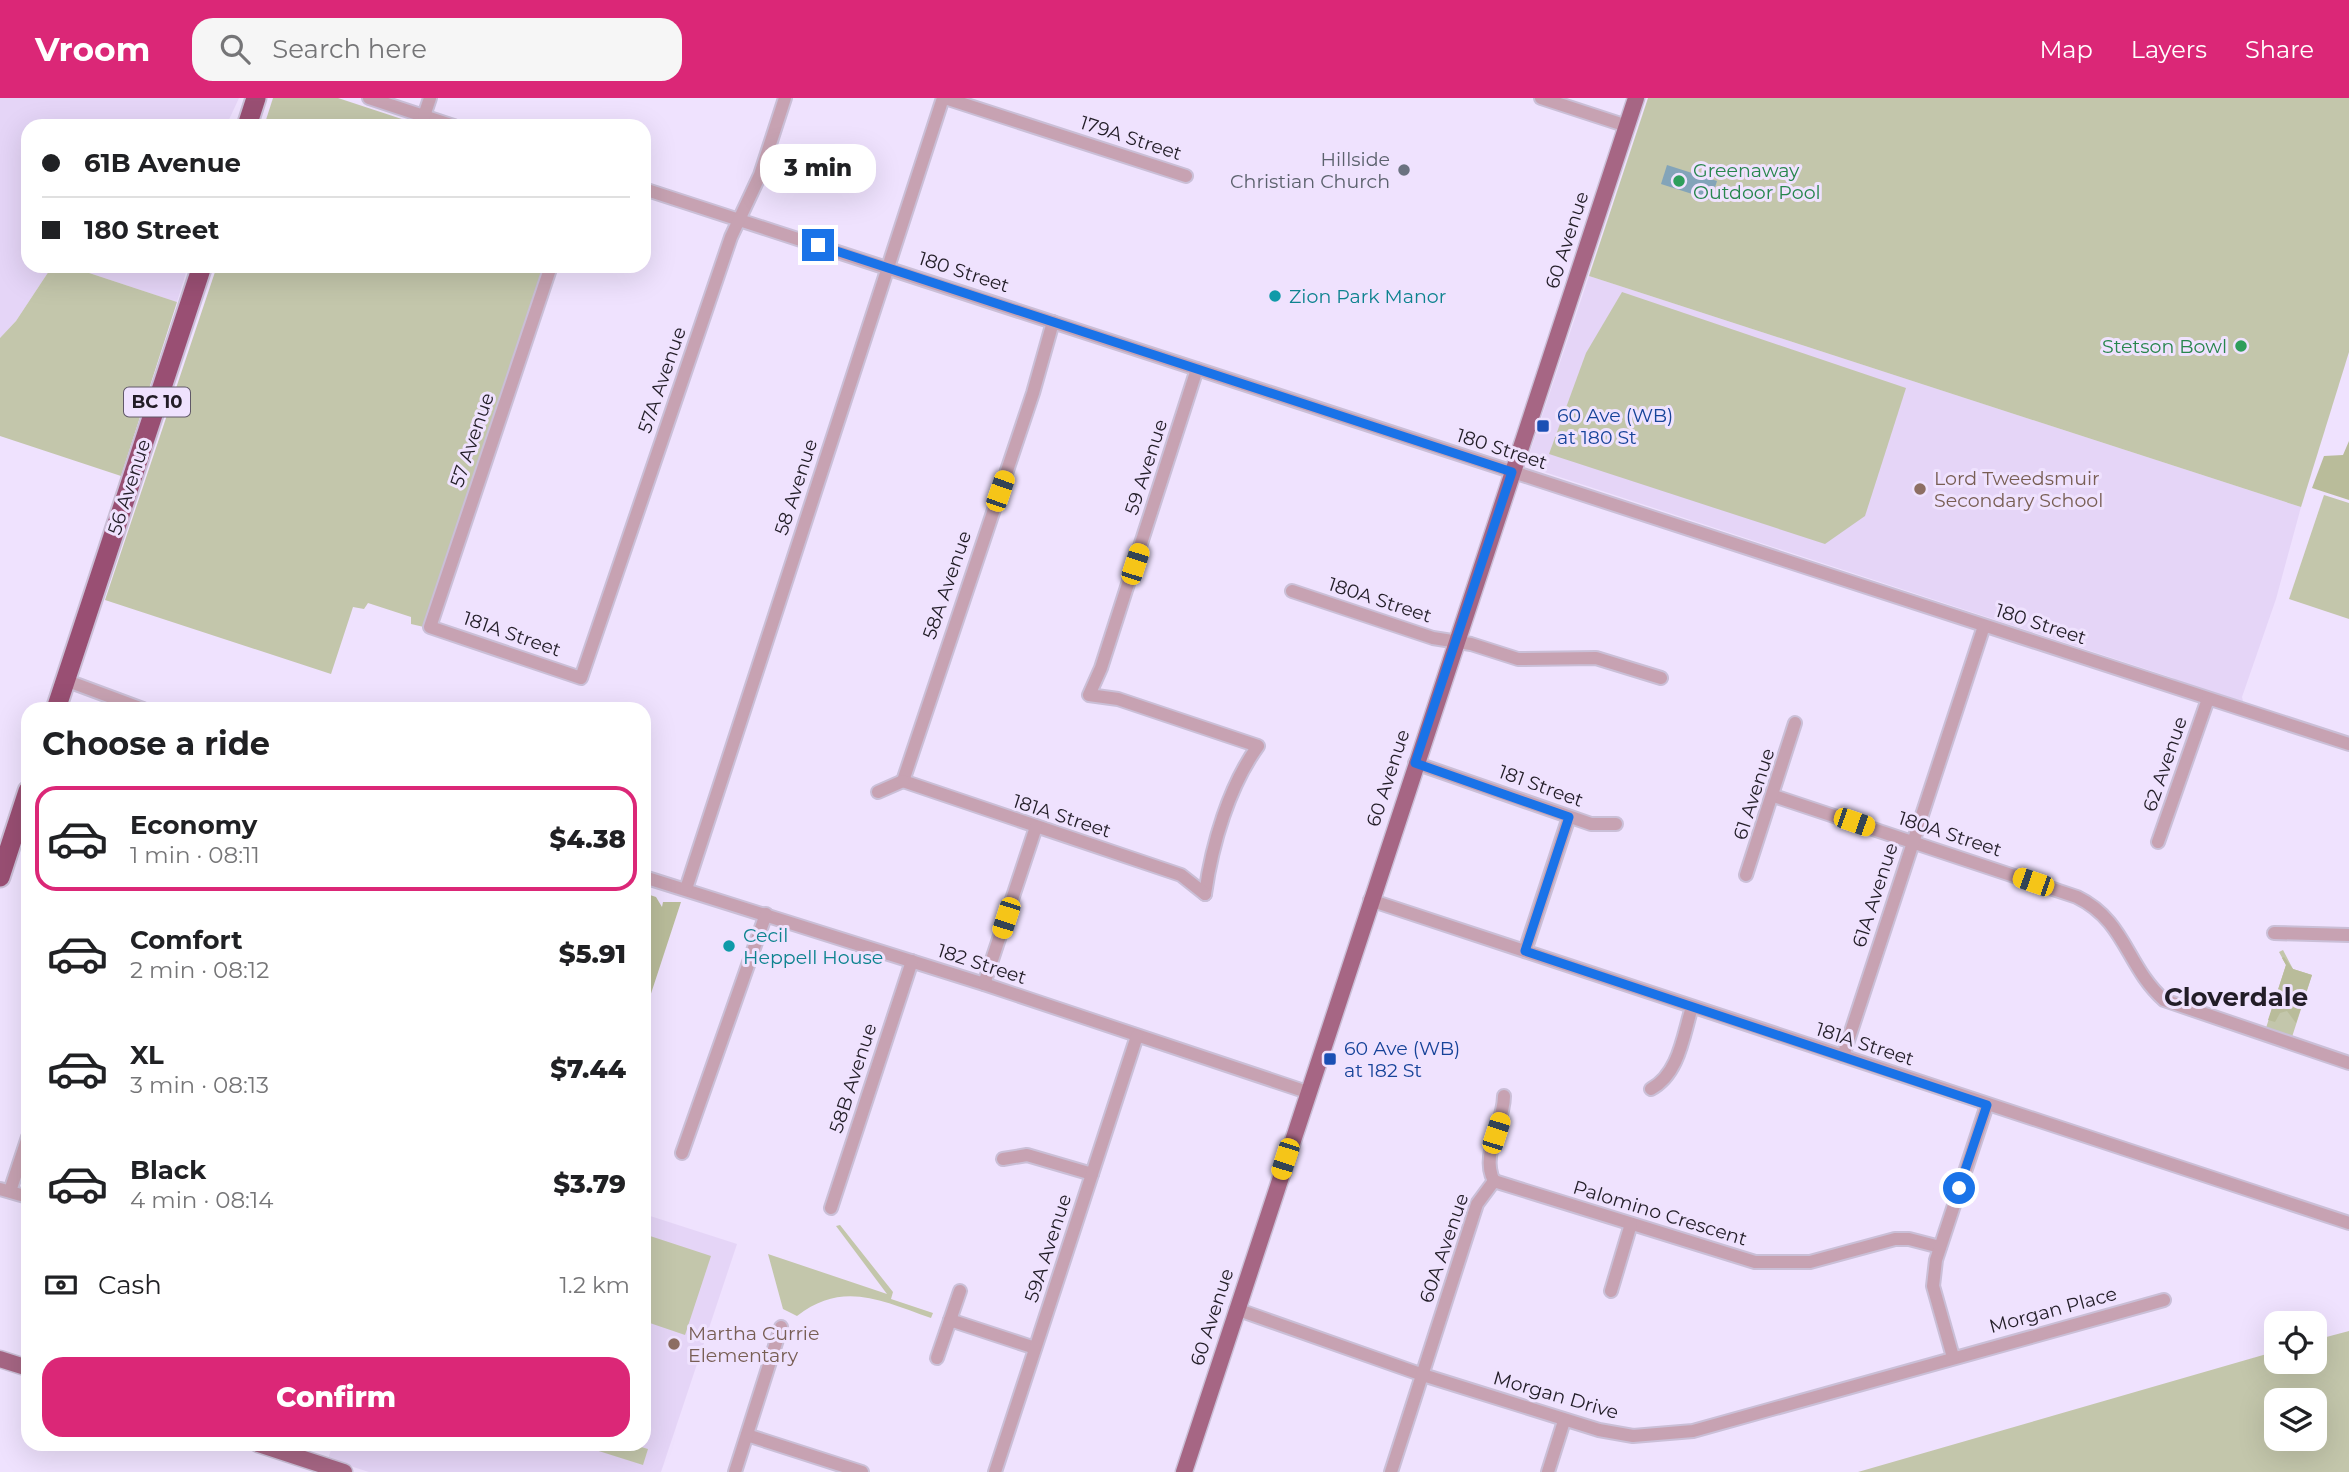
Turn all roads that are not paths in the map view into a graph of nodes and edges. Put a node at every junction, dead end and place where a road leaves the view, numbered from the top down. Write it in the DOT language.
graph roads {
  1 [pos="256,98"];
  2 [pos="369,98"];
  3 [pos="430,98"];
  4 [pos="785,98"];
  5 [pos="944,98"];
  6 [pos="1541,98"];
  7 [pos="1636,98"];
  8 [pos="424,116"];
  9 [pos="249,119"];
  10 [pos="433,119"];
  11 [pos="1627,126"];
  12 [pos="1186,176"];
  13 [pos="651,191"];
  14 [pos="739,219"];
  15 [pos="888,268"];
  16 [pos="200,273"];
  17 [pos="549,273"];
  18 [pos="1053,322"];
  19 [pos="1197,369"];
  20 [pos="1512,472"];
  21 [pos="1292,591"];
  22 [pos="430,626"];
  23 [pos="1984,626"];
  24 [pos="1455,642"];
  25 [pos="581,678"];
  26 [pos="1661,678"];
  27 [pos="65,680"];
  28 [pos="2208,699"];
  29 [pos="58,702"];
  30 [pos="124,702"];
  31 [pos="1795,723"];
  32 [pos="2349,744"];
  33 [pos="1415,763"];
  34 [pos="903,781"];
  35 [pos="878,792"];
  36 [pos="1774,796"];
  37 [pos="21,812"];
  38 [pos="1569,817"];
  39 [pos="1616,824"];
  40 [pos="1035,827"];
  41 [pos="1913,842"];
  42 [pos="2158,842"];
  43 [pos="1746,876"];
  44 [pos="0,877"];
  45 [pos="651,879"];
  46 [pos="686,889"];
  47 [pos="1205,894"];
  48 [pos="1370,900"];
  49 [pos="766,914"];
  50 [pos="2274,933"];
  51 [pos="2349,936"];
  52 [pos="1525,951"];
  53 [pos="912,961"];
  54 [pos="984,984"];
  55 [pos="1692,1007"];
  56 [pos="1137,1037"];
  57 [pos="1843,1056"];
  58 [pos="2349,1063"];
  59 [pos="1651,1088"];
  60 [pos="1307,1093"];
  61 [pos="1504,1096"];
  62 [pos="1987,1105"];
  63 [pos="21,1153"];
  64 [pos="682,1153"];
  65 [pos="1003,1159"];
  66 [pos="1092,1174"];
  67 [pos="1494,1181"];
  68 [pos="5,1190"];
  69 [pos="831,1208"];
  70 [pos="2349,1223"];
  71 [pos="1631,1224"];
  72 [pos="1940,1247"];
  73 [pos="960,1291"];
  74 [pos="1611,1291"];
  75 [pos="2164,1300"];
  76 [pos="1236,1309"];
  77 [pos="950,1320"];
  78 [pos="781,1327"];
  79 [pos="1035,1348"];
  80 [pos="1953,1357"];
  81 [pos="0,1359"];
  82 [pos="937,1359"];
  83 [pos="21,1366"];
  84 [pos="1423,1375"];
  85 [pos="1564,1421"];
  86 [pos="747,1435"];
  87 [pos="280,1451"];
  88 [pos="344,1472"];
  89 [pos="735,1472"];
  90 [pos="862,1472"];
  91 [pos="995,1472"];
  92 [pos="1184,1472"];
  93 [pos="1391,1472"];
  94 [pos="1548,1472"];
  1 -- 9 [label="highway"];
  2 -- 8 [label="street"];
  3 -- 8 [label="street"];
  4 -- 14 [label="street, 57A Avenue"];
  5 -- 12 [label="street, 179A Street"];
  5 -- 15 [label="street, 58 Avenue"];
  6 -- 11 [label="street"];
  7 -- 11 [label="main road, 60 Avenue"];
  8 -- 10 [label="street"];
  11 -- 20 [label="main road, 60 Avenue"];
  13 -- 14 [label="street, 180 Street"];
  14 -- 15 [label="street, 180 Street"];
  14 -- 25 [label="street, 57A Avenue"];
  15 -- 18 [label="street, 180 Street"];
  15 -- 46 [label="street, 58 Avenue"];
  16 -- 27 [label="highway, 56 Avenue / BC 10"];
  17 -- 22 [label="street, 57 Avenue"];
  18 -- 19 [label="street, 180 Street"];
  18 -- 34 [label="street, 58A Avenue"];
  19 -- 20 [label="street, 180 Street"];
  19 -- 47 [label="street, 59 Avenue"];
  20 -- 23 [label="street, 180 Street"];
  20 -- 24 [label="main road, 60 Avenue"];
  21 -- 24 [label="street, 180A Street"];
  22 -- 25 [label="street, 181A Street"];
  23 -- 28 [label="street, 180 Street"];
  23 -- 41 [label="street, 61A Avenue"];
  24 -- 26 [label="street, 180A Street"];
  24 -- 33 [label="main road, 60 Avenue"];
  27 -- 29 [label="highway, 56 Avenue / BC 10"];
  27 -- 30 [label="street"];
  28 -- 32 [label="street, 180 Street"];
  28 -- 42 [label="street, 62 Avenue"];
  31 -- 36 [label="street, 61 Avenue"];
  33 -- 38 [label="street, 181 Street"];
  33 -- 48 [label="main road, 60 Avenue"];
  34 -- 35 [label="street"];
  34 -- 40 [label="street, 181A Street"];
  36 -- 41 [label="street, 180A Street"];
  36 -- 43 [label="street, 61 Avenue"];
  37 -- 44 [label="highway"];
  38 -- 39 [label="street, 181 Street"];
  38 -- 52 [label="street"];
  40 -- 47 [label="street, 181A Street"];
  40 -- 54 [label="street"];
  41 -- 57 [label="street, 61A Avenue"];
  41 -- 58 [label="street, 180A Street"];
  45 -- 46 [label="street, 182 Street"];
  46 -- 49 [label="street, 182 Street"];
  48 -- 52 [label="street, 181A Street"];
  48 -- 60 [label="main road, 60 Avenue"];
  49 -- 53 [label="street, 182 Street"];
  49 -- 64 [label="street"];
  50 -- 51 [label="street"];
  52 -- 55 [label="street, 181A Street"];
  53 -- 54 [label="street, 182 Street"];
  53 -- 69 [label="street, 58B Avenue"];
  54 -- 56 [label="street, 182 Street"];
  55 -- 57 [label="street, 181A Street"];
  55 -- 59 [label="street"];
  56 -- 60 [label="street, 182 Street"];
  56 -- 66 [label="street, 59A Avenue"];
  57 -- 62 [label="street, 181A Street"];
  60 -- 76 [label="main road, 60 Avenue"];
  61 -- 67 [label="street, 60A Avenue"];
  62 -- 70 [label="street, 181A Street"];
  62 -- 72 [label="street"];
  63 -- 68 [label="street"];
  65 -- 66 [label="street"];
  66 -- 79 [label="street, 59A Avenue"];
  67 -- 71 [label="street, Palomino Crescent"];
  67 -- 84 [label="street, 60A Avenue"];
  71 -- 72 [label="street, Palomino Crescent"];
  71 -- 74 [label="street"];
  72 -- 80 [label="street"];
  73 -- 77 [label="street"];
  75 -- 80 [label="street, Morgan Place"];
  76 -- 84 [label="street, Morgan Drive"];
  76 -- 92 [label="main road, 60 Avenue"];
  77 -- 79 [label="street"];
  77 -- 82 [label="street"];
  78 -- 86 [label="street"];
  79 -- 91 [label="street, 59A Avenue"];
  80 -- 85 [label="street, Morgan Drive"];
  81 -- 83 [label="main road"];
  84 -- 85 [label="street, Morgan Drive"];
  84 -- 93 [label="street, 60A Avenue"];
  85 -- 94 [label="street"];
  86 -- 89 [label="street"];
  86 -- 90 [label="street"];
  87 -- 88 [label="main road"];
}
